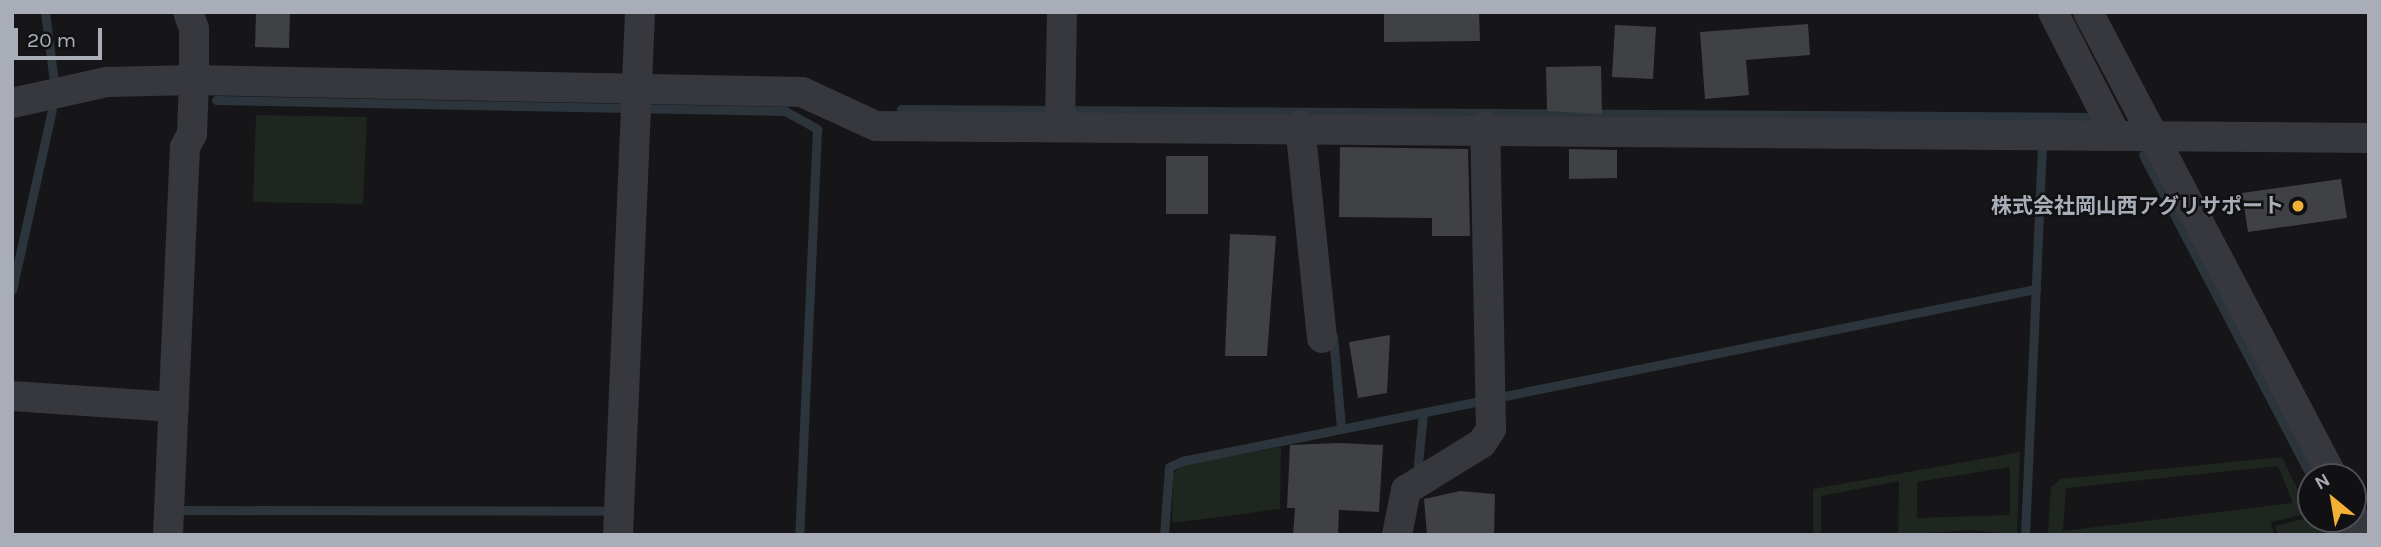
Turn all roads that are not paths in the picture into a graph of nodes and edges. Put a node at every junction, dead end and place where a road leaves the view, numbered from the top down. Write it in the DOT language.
graph roads {
  1 [pos="188,12"];
  2 [pos="640,12"];
  3 [pos="1062,12"];
  4 [pos="2053,12"];
  5 [pos="2088,12"];
  6 [pos="194,80"];
  7 [pos="12,103"];
  8 [pos="632,104"];
  9 [pos="1060,115"];
  10 [pos="1300,125"];
  11 [pos="1485,127"];
  12 [pos="2115,133"];
  13 [pos="2153,135"];
  14 [pos="2369,138"];
  15 [pos="1322,338"];
  16 [pos="12,396"];
  17 [pos="174,407"];
  18 [pos="2326,463"];
  19 [pos="619,519"];
  20 [pos="169,535"];
  21 [pos="1397,535"];
  1 -- 6 [label="street"];
  2 -- 8 [label="street"];
  3 -- 9 [label="street"];
  4 -- 12 [label="street"];
  5 -- 13 [label="street"];
  6 -- 7 [label="street"];
  6 -- 8 [label="street"];
  6 -- 17 [label="street"];
  8 -- 9 [label="street"];
  8 -- 19 [label="street"];
  9 -- 10 [label="street"];
  10 -- 11 [label="street"];
  10 -- 15 [label="street"];
  11 -- 12 [label="street"];
  11 -- 21 [label="street"];
  12 -- 13 [label="street"];
  13 -- 14 [label="street"];
  13 -- 18 [label="street"];
  16 -- 17 [label="street"];
  17 -- 20 [label="street"];
}
